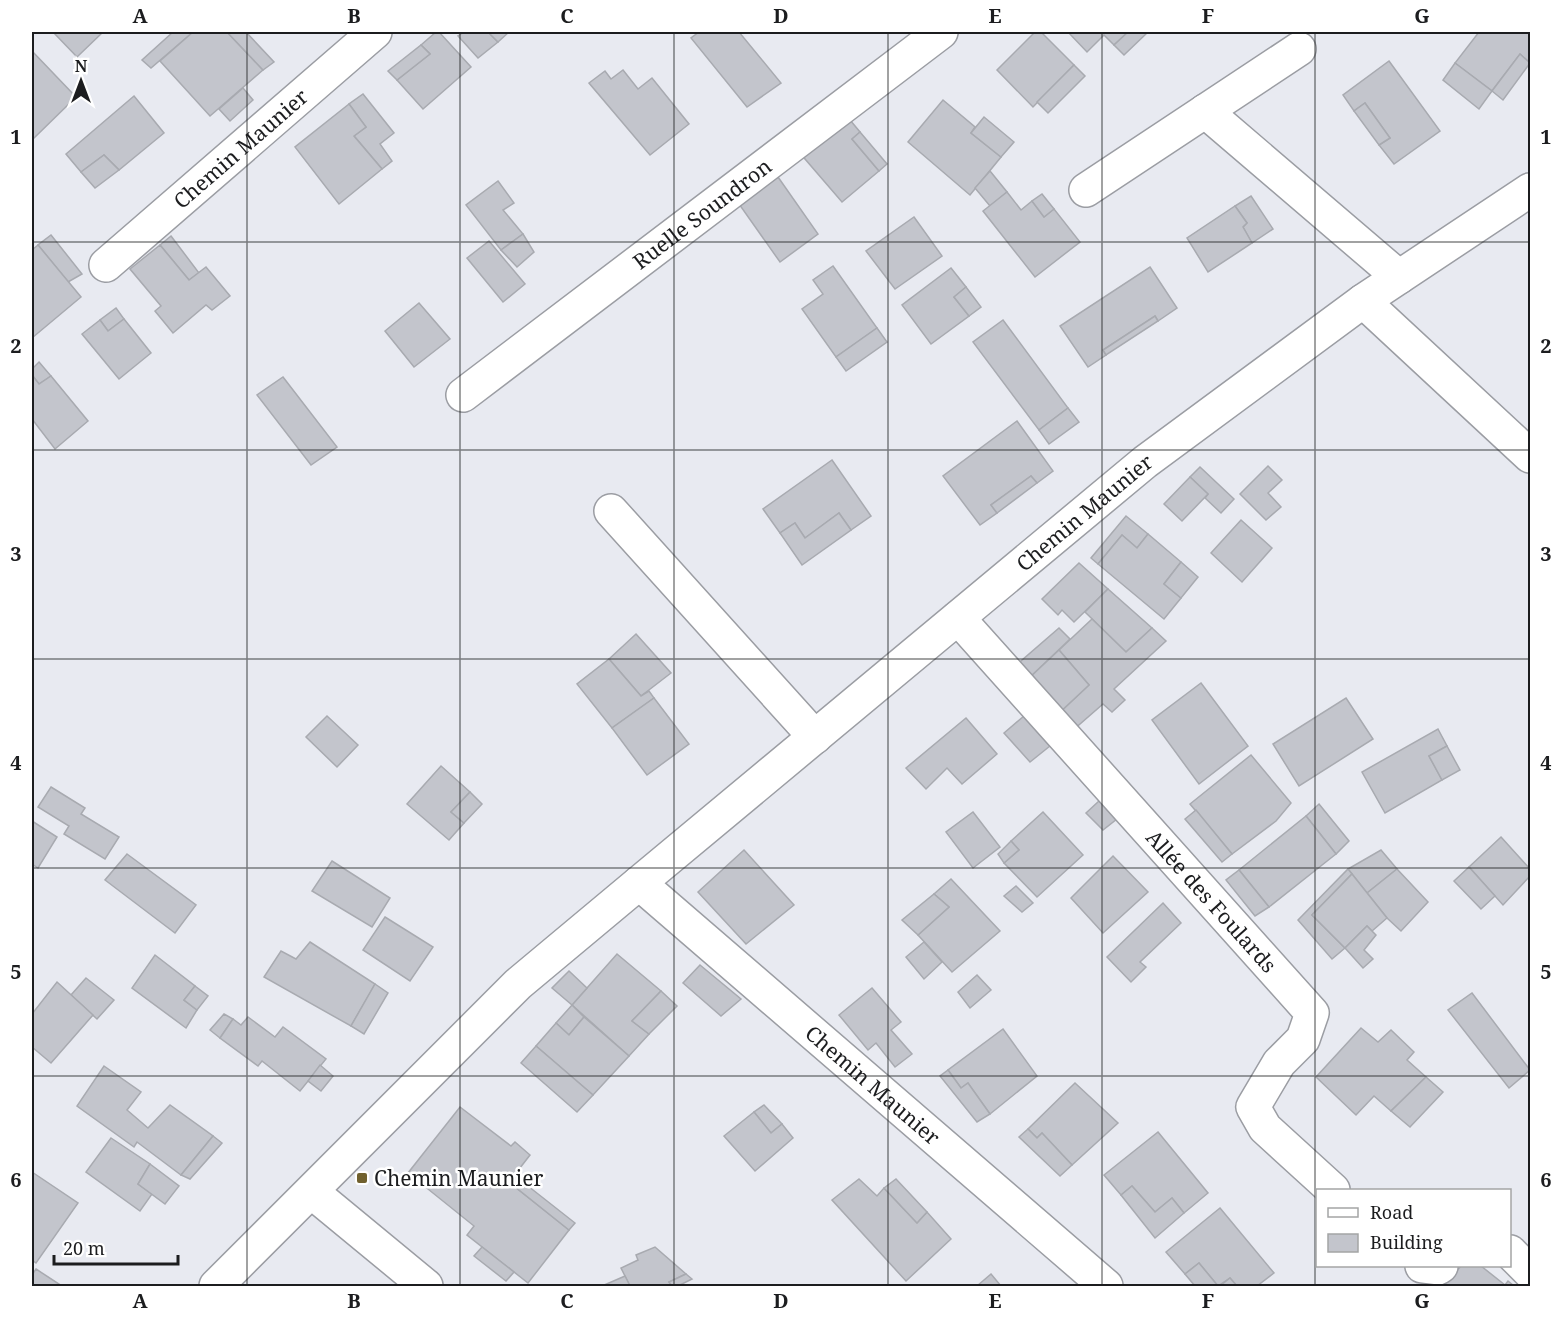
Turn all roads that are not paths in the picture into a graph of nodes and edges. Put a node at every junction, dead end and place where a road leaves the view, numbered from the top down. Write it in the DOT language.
graph roads {
  1 [pos="375,32"];
  2 [pos="941,32"];
  3 [pos="1299,49"];
  4 [pos="1204,111"];
  5 [pos="1086,190"];
  6 [pos="1530,190"];
  7 [pos="106,265"];
  8 [pos="1399,277"];
  9 [pos="1363,301"];
  10 [pos="463,395"];
  11 [pos="1530,456"];
  12 [pos="610,511"];
  13 [pos="958,618"];
  14 [pos="814,737"];
  15 [pos="639,883"];
  16 [pos="1331,1189"];
  17 [pos="312,1192"];
  18 [pos="1511,1254"];
  19 [pos="1530,1272"];
  20 [pos="216,1287"];
  21 [pos="426,1287"];
  22 [pos="1106,1287"];
  1 -- 7 [label="street, Chemin Maunier"];
  2 -- 10 [label="street, Ruelle Soundron"];
  3 -- 4 [label="street"];
  4 -- 5 [label="street"];
  4 -- 8 [label="street"];
  6 -- 8 [label="street, Chemin Maunier"];
  8 -- 9 [label="street, Chemin Maunier"];
  9 -- 11 [label="street"];
  9 -- 13 [label="street, Chemin Maunier"];
  12 -- 14 [label="street"];
  13 -- 14 [label="street, Chemin Maunier"];
  13 -- 16 [label="street, Allée des Foulards"];
  14 -- 15 [label="street, Chemin Maunier"];
  15 -- 17 [label="street, Chemin Maunier"];
  15 -- 22 [label="street, Chemin Maunier"];
  17 -- 20 [label="street, Chemin Maunier"];
  17 -- 21 [label="street"];
  18 -- 19 [label="street"];
}
